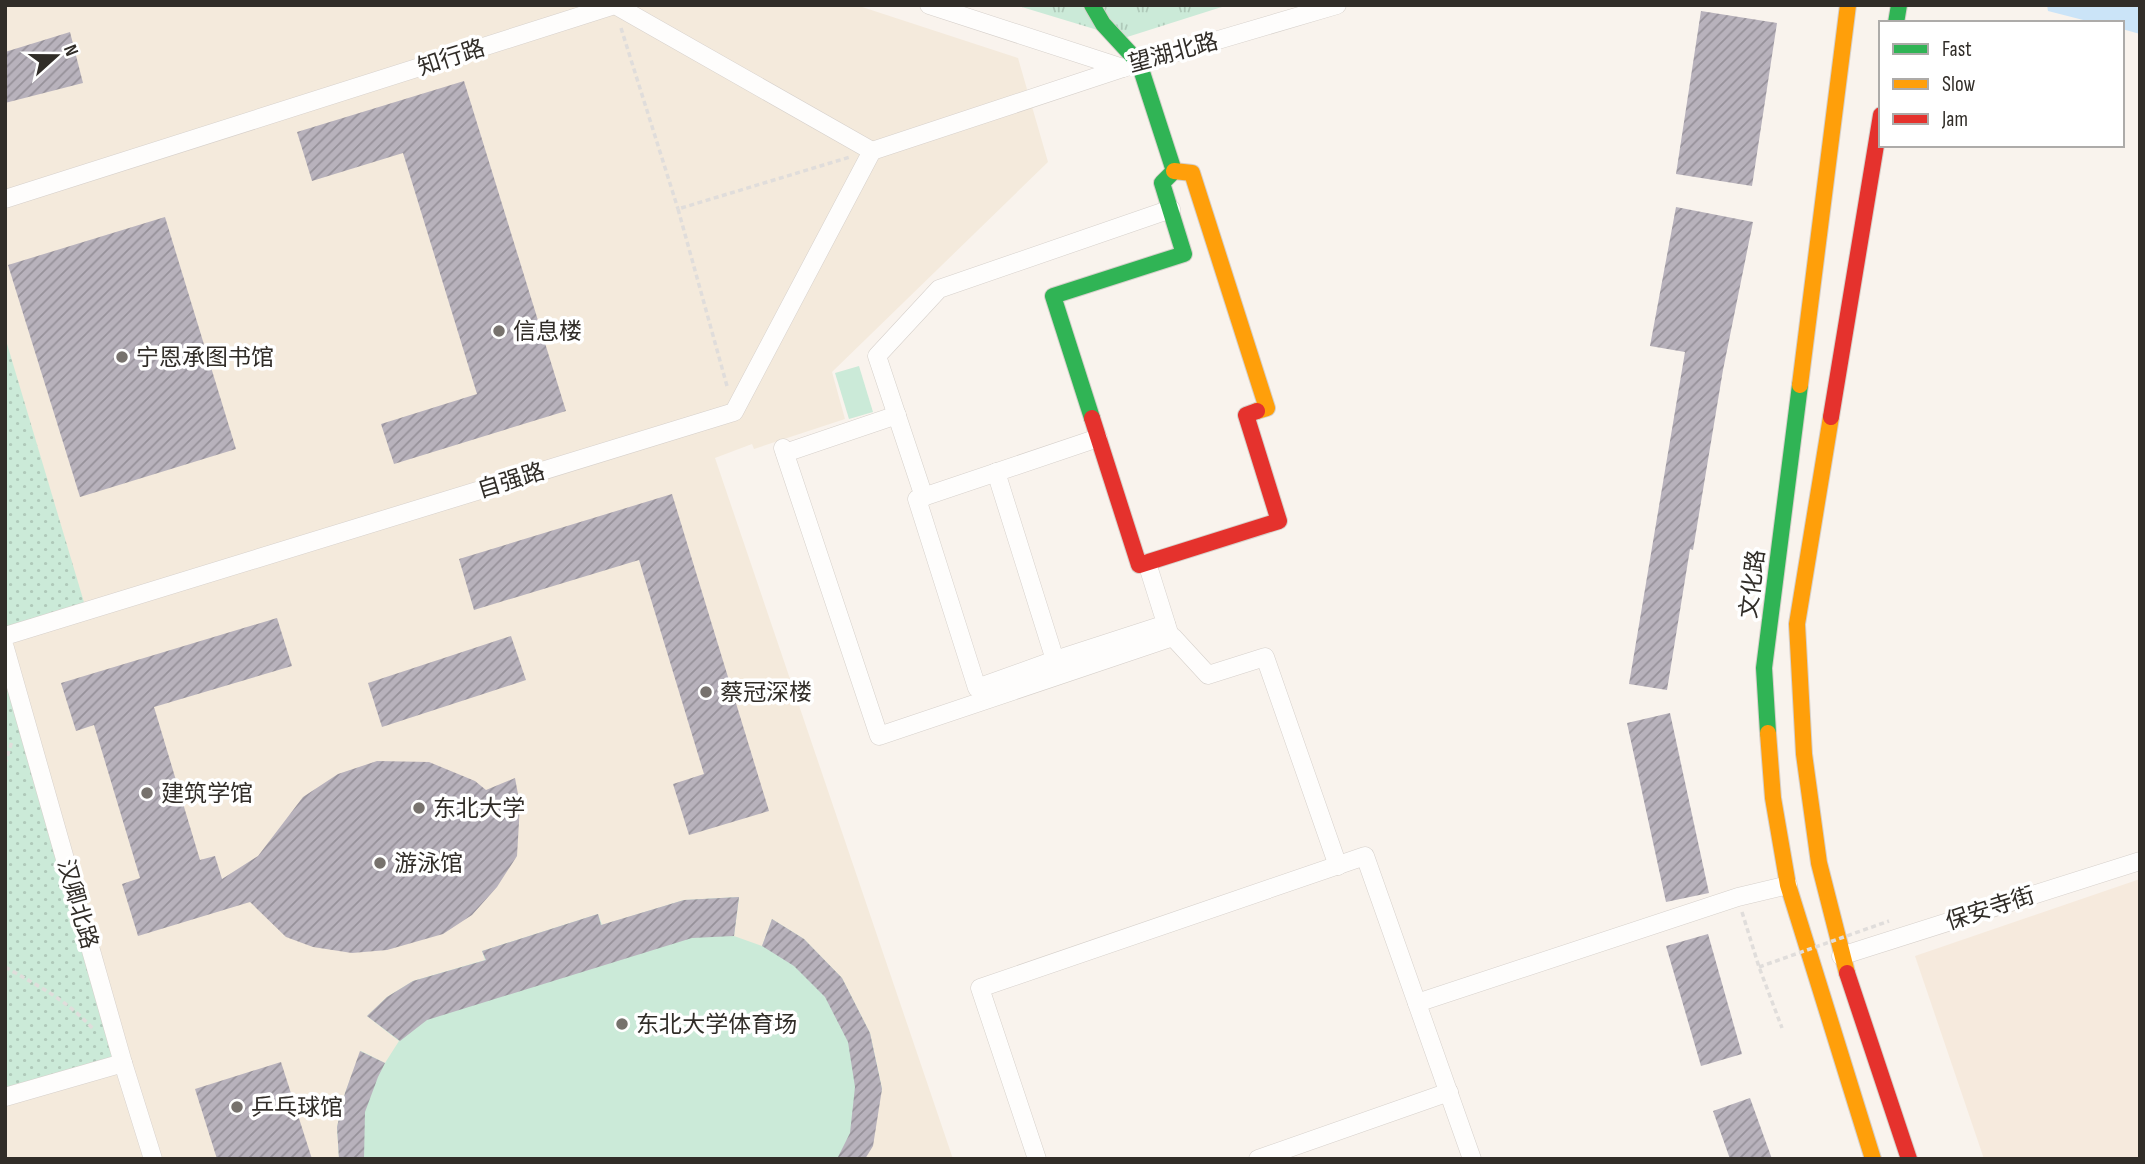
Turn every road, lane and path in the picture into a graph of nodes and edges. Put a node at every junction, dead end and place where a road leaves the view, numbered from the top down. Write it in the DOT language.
graph roads {
  1 [pos="615,5"];
  2 [pos="929,5"];
  3 [pos="1093,5"];
  4 [pos="1337,5"];
  5 [pos="1848,5"];
  6 [pos="1131,65"];
  7 [pos="1879,127"];
  8 [pos="872,151"];
  9 [pos="1174,171"];
  10 [pos="5,198"];
  11 [pos="678,209"];
  12 [pos="1171,209"];
  13 [pos="1214,245"];
  14 [pos="1184,254"];
  15 [pos="734,412"];
  16 [pos="897,415"];
  17 [pos="1098,438"];
  18 [pos="996,472"];
  19 [pos="924,497"];
  20 [pos="1147,563"];
  21 [pos="1168,631"];
  22 [pos="5,636"];
  23 [pos="5,648"];
  24 [pos="1055,660"];
  25 [pos="12,741"];
  26 [pos="5,764"];
  27 [pos="2140,861"];
  28 [pos="1338,866"];
  29 [pos="1788,885"];
  30 [pos="1738,897"];
  31 [pos="1889,921"];
  32 [pos="1841,956"];
  33 [pos="5,967"];
  34 [pos="1759,967"];
  35 [pos="1417,1003"];
  36 [pos="1782,1028"];
  37 [pos="95,1032"];
  38 [pos="123,1063"];
  39 [pos="1448,1092"];
  40 [pos="5,1097"];
  41 [pos="153,1159"];
  42 [pos="1037,1159"];
  43 [pos="1258,1159"];
  44 [pos="1472,1159"];
  45 [pos="1873,1159"];
  46 [pos="1909,1159"];
  1 -- 8 [label="street"];
  1 -- 10 [label="street, 知行路"];
  1 -- 11 [label="path"];
  2 -- 6 [label="street, 望湖北路"];
  3 -- 6 [label="main road"];
  4 -- 6 [label="street, 望湖北路"];
  5 -- 29 [label="main road, 文化路"];
  6 -- 8 [label="street"];
  6 -- 9 [label="main road"];
  7 -- 32 [label="main road"];
  8 -- 11 [label="path"];
  8 -- 15 [label="street"];
  9 -- 12 [label="main road"];
  9 -- 13 [label="main road"];
  11 -- 15 [label="path"];
  12 -- 14 [label="main road"];
  12 -- 16 [label="street"];
  13 -- 14 [label="street"];
  13 -- 20 [label="main road"];
  14 -- 17 [label="main road"];
  15 -- 22 [label="street, 自强路"];
  16 -- 19 [label="street"];
  16 -- 21 [label="street"];
  17 -- 18 [label="street"];
  17 -- 20 [label="main road"];
  18 -- 19 [label="street"];
  18 -- 24 [label="street"];
  19 -- 24 [label="street"];
  20 -- 21 [label="street"];
  21 -- 24 [label="street"];
  21 -- 28 [label="street"];
  23 -- 38 [label="street, 汉卿北路"];
  25 -- 26 [label="path"];
  27 -- 32 [label="street, 保安寺街"];
  28 -- 35 [label="street"];
  28 -- 42 [label="street"];
  29 -- 30 [label="street"];
  29 -- 45 [label="main road, 文化路"];
  30 -- 34 [label="path"];
  30 -- 35 [label="street"];
  31 -- 34 [label="path, bridge"];
  32 -- 46 [label="main road"];
  33 -- 37 [label="path"];
  34 -- 36 [label="path"];
  35 -- 39 [label="street"];
  38 -- 40 [label="street"];
  38 -- 41 [label="street, 汉卿北路"];
  39 -- 43 [label="street"];
  39 -- 44 [label="street"];
}
